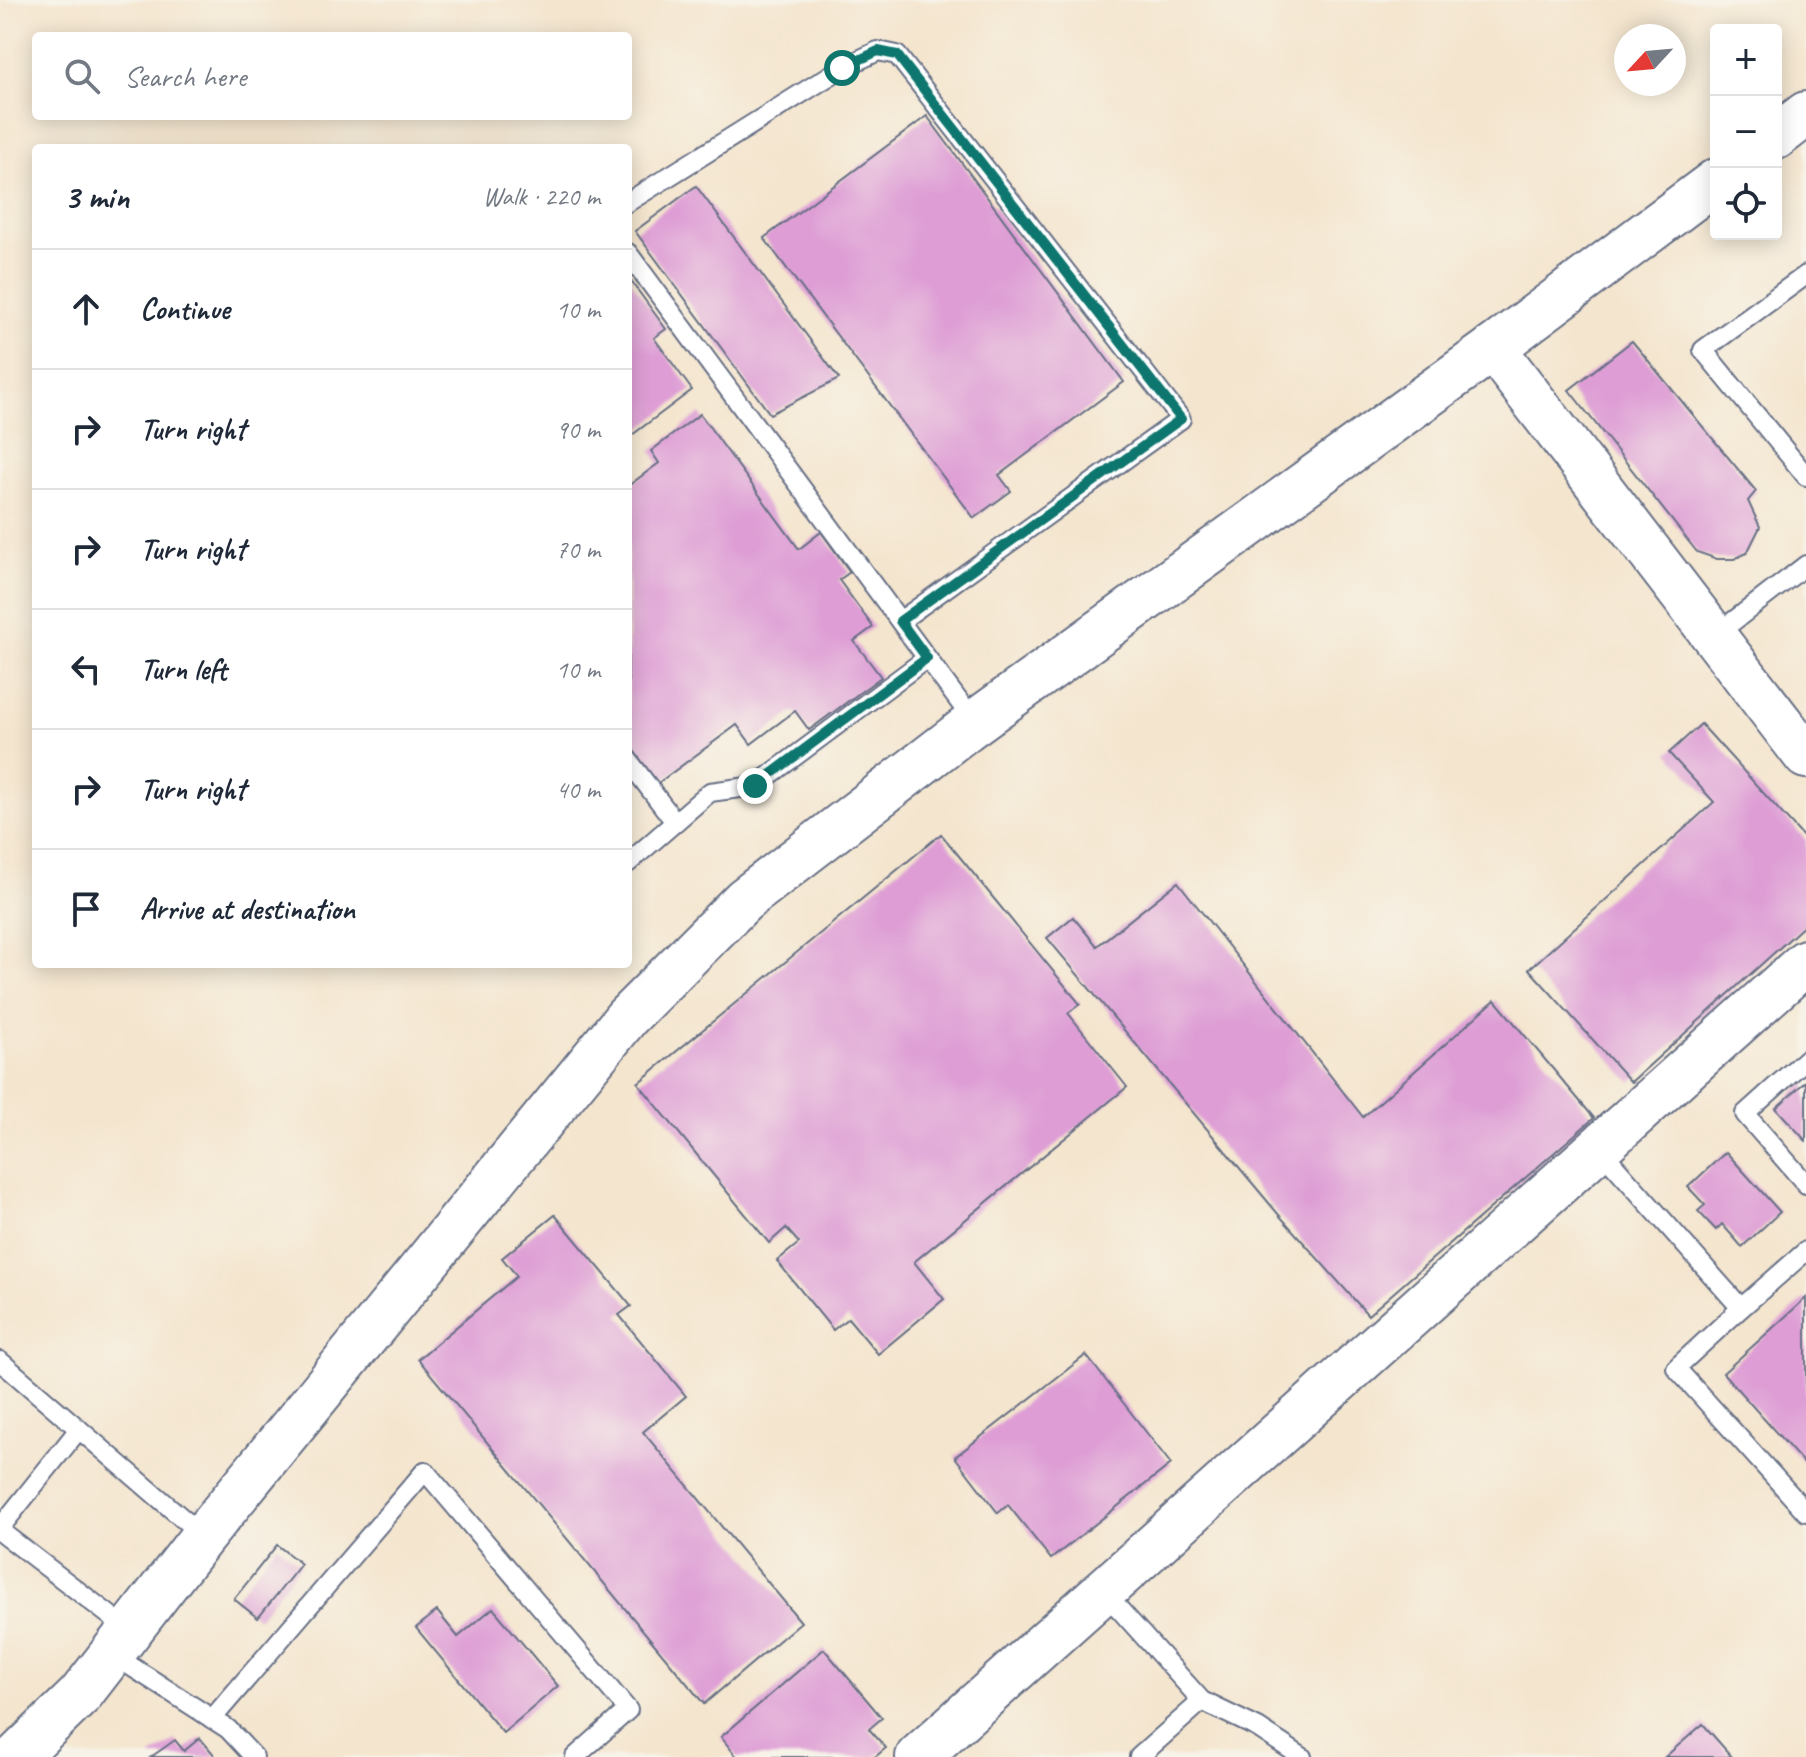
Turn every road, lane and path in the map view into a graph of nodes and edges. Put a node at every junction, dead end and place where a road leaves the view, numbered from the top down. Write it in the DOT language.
graph roads {
  1 [pos="1806,114"];
  2 [pos="1782,132"];
  3 [pos="1710,185"];
  4 [pos="632,199"];
  5 [pos="632,258"];
  6 [pos="1806,275"];
  7 [pos="1493,348"];
  8 [pos="1806,476"];
  9 [pos="1806,565"];
  10 [pos="900,621"];
  11 [pos="1714,636"];
  12 [pos="927,658"];
  13 [pos="975,723"];
  14 [pos="1806,756"];
  15 [pos="632,765"];
  16 [pos="675,822"];
  17 [pos="632,860"];
  18 [pos="1806,962"];
  19 [pos="1806,1059"];
  20 [pos="1599,1148"];
  21 [pos="1806,1184"];
  22 [pos="1806,1251"];
  23 [pos="1741,1308"];
  24 [pos="0,1361"];
  25 [pos="79,1429"];
  26 [pos="1806,1512"];
  27 [pos="0,1529"];
  28 [pos="203,1536"];
  29 [pos="1103,1591"];
  30 [pos="121,1642"];
  31 [pos="1202,1701"];
  32 [pos="212,1719"];
  33 [pos="16,1757"];
  34 [pos="254,1757"];
  35 [pos="575,1757"];
  36 [pos="918,1757"];
  37 [pos="1139,1757"];
  38 [pos="1302,1757"];
  1 -- 2 [label="street"];
  3 -- 7 [label="street"];
  4 -- 10 [label="lane"];
  5 -- 10 [label="lane"];
  6 -- 8 [label="lane"];
  7 -- 11 [label="street"];
  7 -- 13 [label="street"];
  9 -- 11 [label="lane"];
  10 -- 12 [label="lane"];
  11 -- 14 [label="street"];
  12 -- 13 [label="lane"];
  12 -- 16 [label="lane"];
  13 -- 28 [label="street"];
  15 -- 16 [label="lane"];
  16 -- 17 [label="lane"];
  18 -- 20 [label="street"];
  19 -- 21 [label="lane"];
  20 -- 23 [label="lane"];
  20 -- 29 [label="street"];
  22 -- 23 [label="lane"];
  23 -- 26 [label="lane"];
  24 -- 25 [label="lane"];
  25 -- 27 [label="lane"];
  25 -- 28 [label="lane"];
  27 -- 30 [label="lane"];
  28 -- 30 [label="street"];
  29 -- 31 [label="lane"];
  29 -- 36 [label="street"];
  30 -- 32 [label="lane"];
  30 -- 33 [label="street"];
  31 -- 37 [label="lane"];
  31 -- 38 [label="lane"];
  32 -- 34 [label="lane"];
  32 -- 35 [label="lane"];
}
